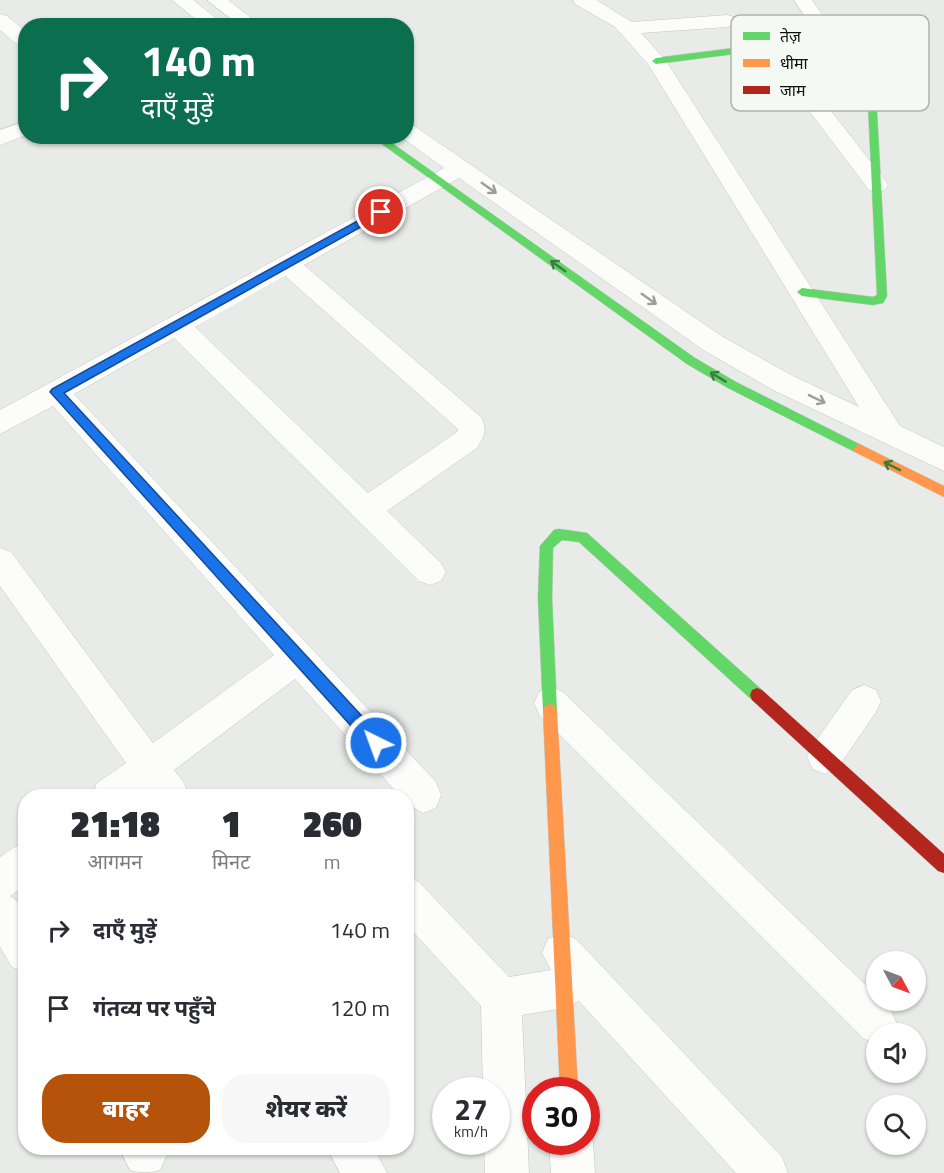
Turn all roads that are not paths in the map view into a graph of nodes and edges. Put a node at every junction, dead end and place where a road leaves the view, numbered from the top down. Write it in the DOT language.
graph roads {
  1 [pos="181,0"];
  2 [pos="216,0"];
  3 [pos="582,0"];
  4 [pos="621,0"];
  5 [pos="716,0"];
  6 [pos="803,0"];
  7 [pos="813,15"];
  8 [pos="206,18"];
  9 [pos="242,18"];
  10 [pos="0,20"];
  11 [pos="727,21"];
  12 [pos="625,25"];
  13 [pos="731,28"];
  14 [pos="18,35"];
  15 [pos="731,52"];
  16 [pos="656,61"];
  17 [pos="820,111"];
  18 [pos="873,111"];
  19 [pos="18,130"];
  20 [pos="414,136"];
  21 [pos="0,138"];
  22 [pos="386,144"];
  23 [pos="460,168"];
  24 [pos="437,180"];
  25 [pos="877,185"];
  26 [pos="287,264"];
  27 [pos="801,292"];
  28 [pos="177,325"];
  29 [pos="56,392"];
  30 [pos="0,423"];
  31 [pos="890,434"];
  32 [pos="944,460"];
  33 [pos="944,492"];
  34 [pos="366,510"];
  35 [pos="0,561"];
  36 [pos="430,572"];
  37 [pos="298,657"];
  38 [pos="864,701"];
  39 [pos="551,703"];
  40 [pos="825,757"];
  41 [pos="149,766"];
  42 [pos="119,789"];
  43 [pos="166,789"];
  44 [pos="423,795"];
  45 [pos="942,860"];
  46 [pos="18,867"];
  47 [pos="0,881"];
  48 [pos="414,904"];
  49 [pos="0,910"];
  50 [pos="18,940"];
  51 [pos="563,970"];
  52 [pos="501,998"];
  53 [pos="876,1023"];
  54 [pos="568,1077"];
  55 [pos="354,1155"];
  56 [pos="572,1155"];
  57 [pos="365,1173"];
  58 [pos="507,1173"];
  59 [pos="573,1173"];
  60 [pos="766,1173"];
  1 -- 8 [label="street"];
  2 -- 9 [label="street"];
  3 -- 12 [label="street"];
  4 -- 12 [label="street"];
  5 -- 11 [label="street"];
  6 -- 7 [label="street"];
  10 -- 14 [label="street"];
  11 -- 12 [label="street"];
  11 -- 13 [label="street"];
  12 -- 16 [label="street"];
  15 -- 16 [label="street"];
  16 -- 27 [label="street"];
  17 -- 25 [label="street"];
  18 -- 25 [label="street"];
  19 -- 21 [label="street"];
  20 -- 23 [label="street"];
  22 -- 24 [label="street"];
  23 -- 24 [label="street"];
  23 -- 31 [label="street, one-way"];
  24 -- 26 [label="street"];
  33 -- 24 [label="street, one-way"];
  25 -- 27 [label="street"];
  26 -- 28 [label="street"];
  26 -- 34 [label="street"];
  27 -- 31 [label="street"];
  28 -- 29 [label="street"];
  28 -- 34 [label="street"];
  29 -- 30 [label="street"];
  29 -- 37 [label="street"];
  31 -- 32 [label="street"];
  34 -- 36 [label="street"];
  35 -- 41 [label="street"];
  37 -- 41 [label="street"];
  37 -- 44 [label="street"];
  38 -- 40 [label="street"];
  39 -- 40 [label="street"];
  39 -- 51 [label="street"];
  39 -- 53 [label="street"];
  40 -- 45 [label="street"];
  41 -- 42 [label="street"];
  41 -- 43 [label="street"];
  46 -- 47 [label="street"];
  48 -- 52 [label="street"];
  49 -- 50 [label="street"];
  51 -- 52 [label="street"];
  51 -- 54 [label="street"];
  51 -- 60 [label="street"];
  52 -- 58 [label="street"];
  55 -- 57 [label="street"];
  56 -- 59 [label="street"];
}
